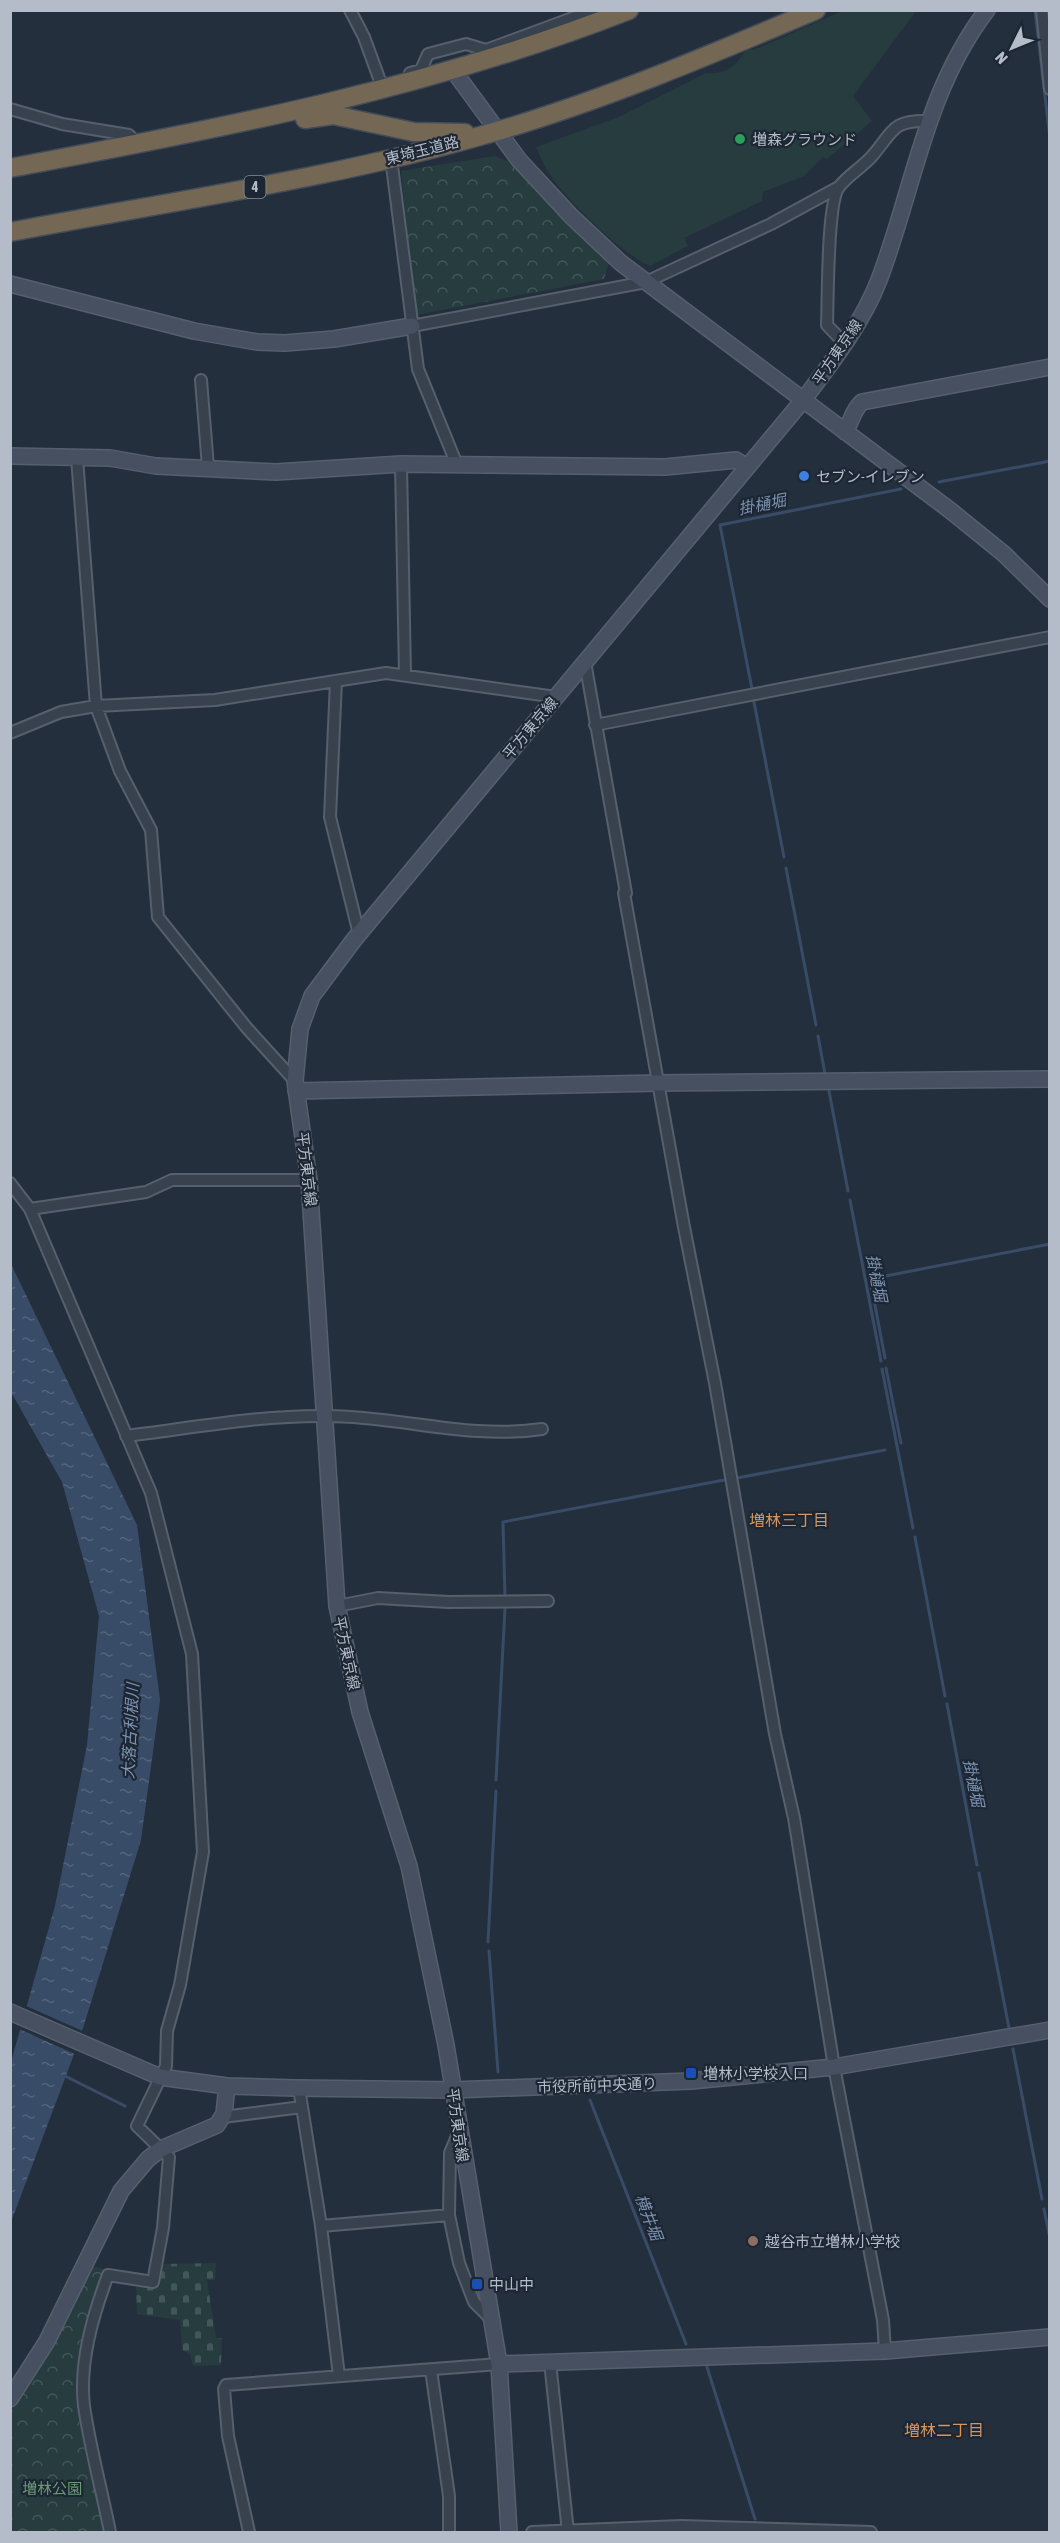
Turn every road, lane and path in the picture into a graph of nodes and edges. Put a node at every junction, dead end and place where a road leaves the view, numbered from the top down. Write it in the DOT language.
graph roads {
  1 [pos="350,10"];
  2 [pos="594,10"];
  3 [pos="629,10"];
  4 [pos="816,10"];
  5 [pos="987,10"];
  6 [pos="1042,10"];
  7 [pos="453,70"];
  8 [pos="382,85"];
  9 [pos="1050,89"];
  10 [pos="10,109"];
  11 [pos="255,120"];
  12 [pos="928,121"];
  13 [pos="496,131"];
  14 [pos="138,144"];
  15 [pos="392,166"];
  16 [pos="10,168"];
  17 [pos="837,188"];
  18 [pos="10,232"];
  19 [pos="646,282"];
  20 [pos="10,285"];
  21 [pos="412,326"];
  22 [pos="845,344"];
  23 [pos="1050,367"];
  24 [pos="201,380"];
  25 [pos="804,399"];
  26 [pos="846,432"];
  27 [pos="10,456"];
  28 [pos="76,458"];
  29 [pos="401,464"];
  30 [pos="457,465"];
  31 [pos="208,467"];
  32 [pos="747,467"];
  33 [pos="1050,599"];
  34 [pos="1050,637"];
  35 [pos="585,662"];
  36 [pos="405,674"];
  37 [pos="336,681"];
  38 [pos="556,697"];
  39 [pos="96,706"];
  40 [pos="595,725"];
  41 [pos="10,733"];
  42 [pos="359,934"];
  43 [pos="1050,1079"];
  44 [pos="659,1083"];
  45 [pos="296,1086"];
  46 [pos="309,1180"];
  47 [pos="10,1183"];
  48 [pos="30,1209"];
  49 [pos="325,1416"];
  50 [pos="542,1429"];
  51 [pos="126,1436"];
  52 [pos="548,1601"];
  53 [pos="337,1606"];
  54 [pos="10,2012"];
  55 [pos="1050,2030"];
  56 [pos="834,2067"];
  57 [pos="160,2077"];
  58 [pos="227,2086"];
  59 [pos="299,2088"];
  60 [pos="453,2090"];
  61 [pos="302,2107"];
  62 [pos="223,2117"];
  63 [pos="458,2134"];
  64 [pos="161,2150"];
  65 [pos="449,2215"];
  66 [pos="321,2226"];
  67 [pos="490,2319"];
  68 [pos="1050,2337"];
  69 [pos="885,2351"];
  70 [pos="550,2362"];
  71 [pos="499,2364"];
  72 [pos="431,2370"];
  73 [pos="339,2376"];
  74 [pos="10,2399"];
  75 [pos="682,2529"];
  76 [pos="568,2531"];
  77 [pos="110,2532"];
  78 [pos="249,2532"];
  79 [pos="450,2532"];
  80 [pos="509,2532"];
  81 [pos="532,2532"];
  82 [pos="871,2532"];
  1 -- 8 [label="street"];
  2 -- 8 [label="street"];
  3 -- 7 [label="highway"];
  4 -- 13 [label="highway, 東埼玉道路 / 4"];
  5 -- 12 [label="street, 平方東京線"];
  6 -- 9 [label="street"];
  7 -- 8 [label="highway"];
  7 -- 13 [label="street"];
  8 -- 11 [label="highway"];
  10 -- 14 [label="street"];
  11 -- 13 [label="highway"];
  11 -- 14 [label="highway"];
  12 -- 17 [label="street"];
  12 -- 22 [label="street, 平方東京線"];
  13 -- 18 [label="highway, 東埼玉道路 / 4"];
  13 -- 19 [label="street"];
  14 -- 16 [label="highway"];
  15 -- 21 [label="street"];
  17 -- 19 [label="street"];
  17 -- 22 [label="street"];
  19 -- 21 [label="street"];
  19 -- 25 [label="street"];
  20 -- 21 [label="street"];
  21 -- 30 [label="street"];
  22 -- 25 [label="street, 平方東京線"];
  23 -- 26 [label="street"];
  24 -- 31 [label="street"];
  25 -- 26 [label="street"];
  25 -- 32 [label="street, 平方東京線"];
  26 -- 33 [label="street"];
  27 -- 28 [label="street"];
  28 -- 31 [label="street"];
  28 -- 39 [label="street"];
  29 -- 30 [label="street"];
  29 -- 31 [label="street"];
  29 -- 36 [label="street"];
  30 -- 32 [label="street"];
  32 -- 35 [label="street, 平方東京線"];
  34 -- 40 [label="street"];
  35 -- 38 [label="street, 平方東京線"];
  35 -- 40 [label="street"];
  36 -- 37 [label="street"];
  36 -- 38 [label="street"];
  37 -- 39 [label="street"];
  37 -- 42 [label="street"];
  38 -- 42 [label="street, 平方東京線"];
  39 -- 41 [label="street"];
  39 -- 45 [label="street"];
  40 -- 44 [label="street"];
  42 -- 45 [label="street, 平方東京線"];
  43 -- 44 [label="street"];
  44 -- 45 [label="street"];
  44 -- 56 [label="street"];
  45 -- 46 [label="street, 平方東京線"];
  46 -- 48 [label="street"];
  46 -- 49 [label="street, 平方東京線"];
  47 -- 48 [label="street"];
  48 -- 51 [label="street"];
  49 -- 50 [label="street"];
  49 -- 51 [label="street"];
  49 -- 53 [label="street, 平方東京線"];
  51 -- 57 [label="street"];
  52 -- 53 [label="street"];
  53 -- 60 [label="street, 平方東京線"];
  54 -- 57 [label="street, 市役所前中央通り"];
  55 -- 56 [label="street, 市役所前中央通り"];
  56 -- 60 [label="street, 市役所前中央通り"];
  56 -- 69 [label="street"];
  57 -- 58 [label="street, 市役所前中央通り"];
  57 -- 64 [label="street"];
  58 -- 59 [label="street, 市役所前中央通り"];
  58 -- 62 [label="street"];
  59 -- 60 [label="street, 市役所前中央通り"];
  59 -- 61 [label="street"];
  60 -- 63 [label="street, 平方東京線"];
  61 -- 62 [label="street"];
  61 -- 66 [label="street"];
  62 -- 64 [label="street"];
  63 -- 65 [label="street"];
  63 -- 67 [label="street, 平方東京線"];
  64 -- 74 [label="street"];
  64 -- 77 [label="street"];
  65 -- 66 [label="street"];
  65 -- 67 [label="street"];
  66 -- 73 [label="street"];
  67 -- 71 [label="street, 平方東京線"];
  68 -- 69 [label="street"];
  69 -- 70 [label="street"];
  70 -- 71 [label="street"];
  70 -- 76 [label="street"];
  71 -- 72 [label="street"];
  71 -- 80 [label="street, 平方東京線"];
  72 -- 73 [label="street"];
  72 -- 79 [label="street"];
  73 -- 78 [label="street"];
  75 -- 76 [label="street"];
  75 -- 82 [label="street"];
  76 -- 81 [label="street"];
}
